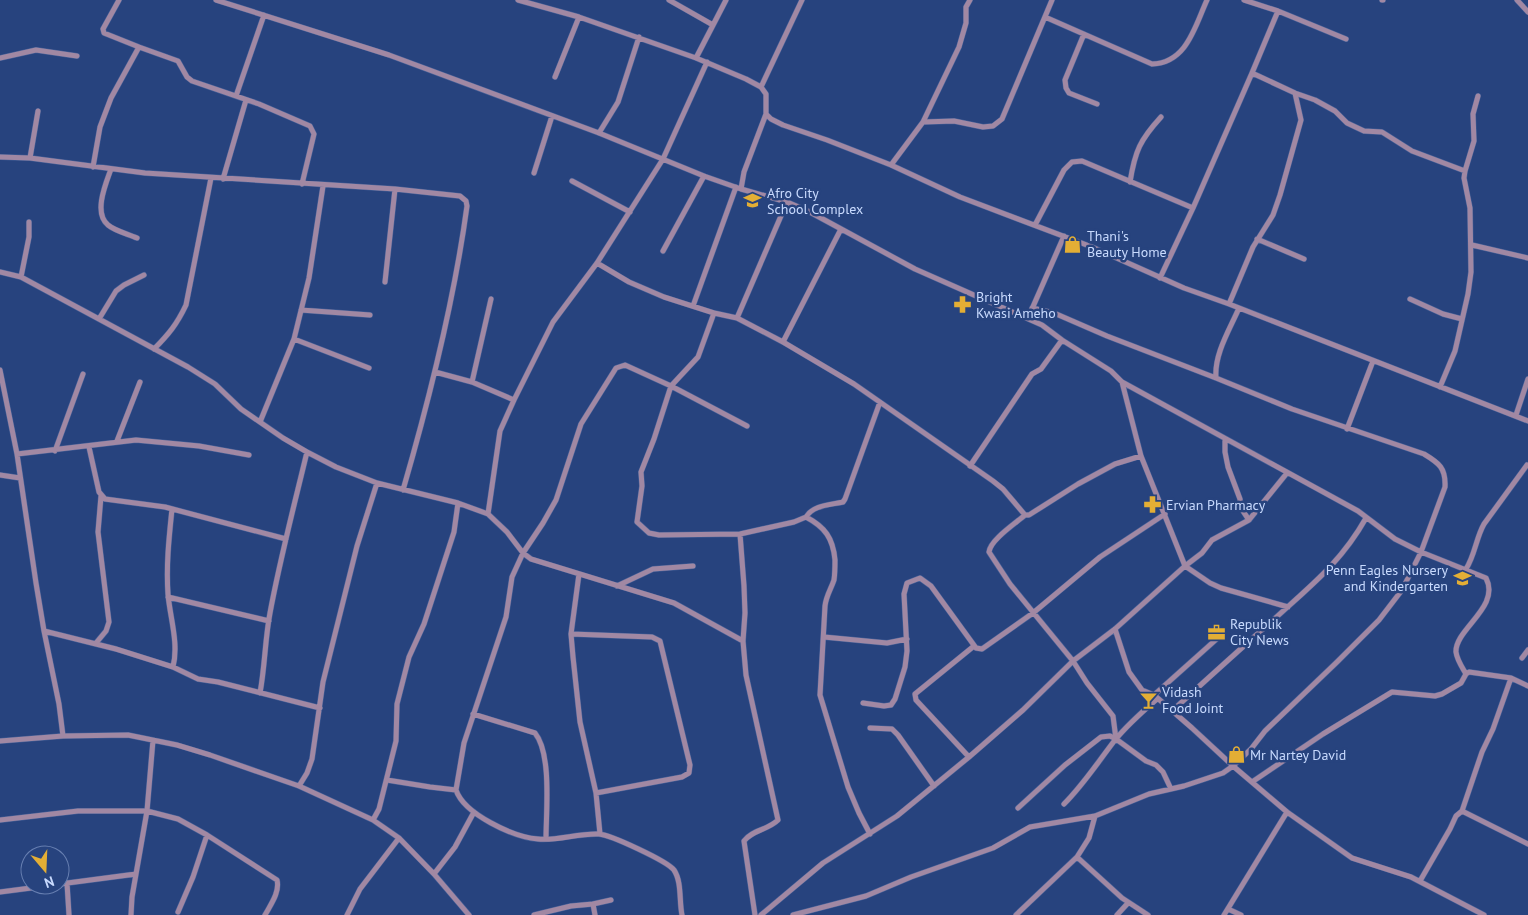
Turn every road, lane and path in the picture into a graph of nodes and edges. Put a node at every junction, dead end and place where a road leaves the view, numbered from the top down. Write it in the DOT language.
graph roads {
  1 [pos="119,0"];
  2 [pos="216,0"];
  3 [pos="518,0"];
  4 [pos="669,0"];
  5 [pos="726,0"];
  6 [pos="802,0"];
  7 [pos="970,0"];
  8 [pos="1052,0"];
  9 [pos="1207,0"];
  10 [pos="1244,0"];
  11 [pos="1517,0"];
  12 [pos="1278,11"];
  13 [pos="1528,12"];
  14 [pos="264,15"];
  15 [pos="579,16"];
  16 [pos="1045,17"];
  17 [pos="713,26"];
  18 [pos="1084,34"];
  19 [pos="639,38"];
  20 [pos="1346,39"];
  21 [pos="139,47"];
  22 [pos="77,56"];
  23 [pos="0,58"];
  24 [pos="696,58"];
  25 [pos="707,62"];
  26 [pos="1252,73"];
  27 [pos="555,77"];
  28 [pos="761,87"];
  29 [pos="1295,93"];
  30 [pos="236,96"];
  31 [pos="1478,96"];
  32 [pos="246,100"];
  33 [pos="1097,104"];
  34 [pos="38,111"];
  35 [pos="766,114"];
  36 [pos="552,116"];
  37 [pos="1161,117"];
  38 [pos="923,122"];
  39 [pos="599,133"];
  40 [pos="0,157"];
  41 [pos="30,158"];
  42 [pos="663,159"];
  43 [pos="891,165"];
  44 [pos="93,167"];
  45 [pos="112,169"];
  46 [pos="1465,171"];
  47 [pos="534,173"];
  48 [pos="704,176"];
  49 [pos="211,178"];
  50 [pos="223,179"];
  51 [pos="572,181"];
  52 [pos="1130,182"];
  53 [pos="302,184"];
  54 [pos="323,186"];
  55 [pos="739,188"];
  56 [pos="395,189"];
  57 [pos="786,202"];
  58 [pos="1193,208"];
  59 [pos="630,212"];
  60 [pos="29,222"];
  61 [pos="1035,225"];
  62 [pos="841,229"];
  63 [pos="1064,236"];
  64 [pos="137,238"];
  65 [pos="1258,239"];
  66 [pos="1472,245"];
  67 [pos="663,250"];
  68 [pos="1528,258"];
  69 [pos="1304,259"];
  70 [pos="597,263"];
  71 [pos="0,272"];
  72 [pos="144,275"];
  73 [pos="21,277"];
  74 [pos="1160,278"];
  75 [pos="385,282"];
  76 [pos="491,299"];
  77 [pos="1410,299"];
  78 [pos="1229,304"];
  79 [pos="693,306"];
  80 [pos="1032,308"];
  81 [pos="1239,308"];
  82 [pos="301,310"];
  83 [pos="714,313"];
  84 [pos="370,315"];
  85 [pos="736,318"];
  86 [pos="1028,318"];
  87 [pos="99,319"];
  88 [pos="1462,319"];
  89 [pos="294,339"];
  90 [pos="1062,340"];
  91 [pos="783,342"];
  92 [pos="154,349"];
  93 [pos="1373,361"];
  94 [pos="369,368"];
  95 [pos="0,370"];
  96 [pos="435,372"];
  97 [pos="83,374"];
  98 [pos="1216,378"];
  99 [pos="1528,379"];
  100 [pos="140,382"];
  101 [pos="472,382"];
  102 [pos="1122,382"];
  103 [pos="671,386"];
  104 [pos="1440,387"];
  105 [pos="514,400"];
  106 [pos="880,402"];
  107 [pos="1516,415"];
  108 [pos="260,422"];
  109 [pos="1528,422"];
  110 [pos="747,426"];
  111 [pos="1347,429"];
  112 [pos="1225,439"];
  113 [pos="117,441"];
  114 [pos="89,447"];
  115 [pos="56,451"];
  116 [pos="307,452"];
  117 [pos="17,454"];
  118 [pos="249,455"];
  119 [pos="1141,456"];
  120 [pos="1528,465"];
  121 [pos="970,466"];
  122 [pos="1287,473"];
  123 [pos="0,475"];
  124 [pos="20,478"];
  125 [pos="377,483"];
  126 [pos="403,490"];
  127 [pos="101,496"];
  128 [pos="458,503"];
  129 [pos="172,509"];
  130 [pos="488,514"];
  131 [pos="1166,514"];
  132 [pos="1025,515"];
  133 [pos="806,517"];
  134 [pos="1366,518"];
  135 [pos="1249,520"];
  136 [pos="740,534"];
  137 [pos="286,539"];
  138 [pos="1421,552"];
  139 [pos="523,553"];
  140 [pos="692,566"];
  141 [pos="1185,566"];
  142 [pos="1466,569"];
  143 [pos="579,574"];
  144 [pos="618,586"];
  145 [pos="168,598"];
  146 [pos="1288,607"];
  147 [pos="1033,613"];
  148 [pos="269,621"];
  149 [pos="1115,629"];
  150 [pos="44,631"];
  151 [pos="571,634"];
  152 [pos="824,636"];
  153 [pos="1220,636"];
  154 [pos="907,639"];
  155 [pos="743,641"];
  156 [pos="96,643"];
  157 [pos="974,646"];
  158 [pos="1528,650"];
  159 [pos="1522,658"];
  160 [pos="1073,661"];
  161 [pos="173,667"];
  162 [pos="1466,674"];
  163 [pos="1511,678"];
  164 [pos="1528,686"];
  165 [pos="260,693"];
  166 [pos="1155,697"];
  167 [pos="863,703"];
  168 [pos="320,708"];
  169 [pos="1172,711"];
  170 [pos="473,714"];
  171 [pos="870,728"];
  172 [pos="62,736"];
  173 [pos="1116,739"];
  174 [pos="153,740"];
  175 [pos="0,741"];
  176 [pos="969,757"];
  177 [pos="1233,766"];
  178 [pos="387,780"];
  179 [pos="1252,782"];
  180 [pos="299,786"];
  181 [pos="934,786"];
  182 [pos="1171,789"];
  183 [pos="456,790"];
  184 [pos="596,793"];
  185 [pos="1064,804"];
  186 [pos="1018,808"];
  187 [pos="147,811"];
  188 [pos="1462,811"];
  189 [pos="474,812"];
  190 [pos="1288,812"];
  191 [pos="1095,816"];
  192 [pos="0,820"];
  193 [pos="373,820"];
  194 [pos="600,834"];
  195 [pos="870,834"];
  196 [pos="208,835"];
  197 [pos="398,838"];
  198 [pos="546,839"];
  199 [pos="1528,844"];
  200 [pos="1077,857"];
  201 [pos="136,874"];
  202 [pos="434,874"];
  203 [pos="1420,881"];
  204 [pos="70,882"];
  205 [pos="20,889"];
  206 [pos="0,892"];
  207 [pos="67,895"];
  208 [pos="611,900"];
  209 [pos="1128,902"];
  210 [pos="592,904"];
  211 [pos="1228,909"];
  212 [pos="811,910"];
  213 [pos="178,912"];
  214 [pos="69,915"];
  215 [pos="131,915"];
  216 [pos="265,915"];
  217 [pos="347,915"];
  218 [pos="469,915"];
  219 [pos="534,915"];
  220 [pos="595,915"];
  221 [pos="682,915"];
  222 [pos="755,915"];
  223 [pos="761,915"];
  224 [pos="793,915"];
  225 [pos="815,915"];
  226 [pos="1016,915"];
  227 [pos="1117,915"];
  228 [pos="1148,915"];
  229 [pos="1224,915"];
  230 [pos="1241,915"];
  231 [pos="1484,915"];
  1 -- 21 [label="street"];
  2 -- 14 [label="street"];
  3 -- 15 [label="street"];
  4 -- 17 [label="street"];
  5 -- 17 [label="street"];
  6 -- 28 [label="street"];
  7 -- 38 [label="street"];
  8 -- 16 [label="street"];
  9 -- 18 [label="street"];
  10 -- 12 [label="street"];
  11 -- 13 [label="street"];
  12 -- 20 [label="street"];
  12 -- 26 [label="street"];
  14 -- 30 [label="street"];
  14 -- 36 [label="street"];
  15 -- 19 [label="street"];
  15 -- 27 [label="street"];
  16 -- 18 [label="street"];
  16 -- 38 [label="street"];
  17 -- 24 [label="street"];
  18 -- 33 [label="street"];
  19 -- 24 [label="street"];
  19 -- 39 [label="street"];
  21 -- 30 [label="street"];
  21 -- 44 [label="street"];
  22 -- 23 [label="street"];
  24 -- 25 [label="street"];
  25 -- 28 [label="street"];
  25 -- 42 [label="street"];
  26 -- 29 [label="street"];
  26 -- 58 [label="street"];
  28 -- 35 [label="street"];
  29 -- 46 [label="street"];
  29 -- 65 [label="street"];
  30 -- 32 [label="street"];
  31 -- 46 [label="street"];
  32 -- 50 [label="street"];
  32 -- 53 [label="street"];
  34 -- 41 [label="street"];
  35 -- 43 [label="street"];
  35 -- 55 [label="street"];
  36 -- 39 [label="street"];
  36 -- 47 [label="street"];
  37 -- 52 [label="street"];
  38 -- 43 [label="street"];
  39 -- 42 [label="street"];
  40 -- 41 [label="street"];
  41 -- 44 [label="street"];
  42 -- 48 [label="street"];
  42 -- 59 [label="street"];
  43 -- 61 [label="street"];
  44 -- 45 [label="street"];
  45 -- 49 [label="street"];
  45 -- 64 [label="street"];
  46 -- 66 [label="street"];
  48 -- 55 [label="street"];
  48 -- 67 [label="street"];
  49 -- 50 [label="street"];
  49 -- 92 [label="street"];
  50 -- 53 [label="street"];
  51 -- 59 [label="street"];
  52 -- 58 [label="street"];
  52 -- 61 [label="street"];
  53 -- 54 [label="street"];
  54 -- 56 [label="street"];
  54 -- 82 [label="street"];
  55 -- 57 [label="street"];
  55 -- 79 [label="street"];
  56 -- 75 [label="street"];
  56 -- 96 [label="street"];
  57 -- 62 [label="street"];
  57 -- 85 [label="street"];
  58 -- 74 [label="street"];
  59 -- 70 [label="street"];
  60 -- 73 [label="street"];
  61 -- 63 [label="street"];
  62 -- 86 [label="street"];
  62 -- 91 [label="street"];
  63 -- 74 [label="street"];
  63 -- 80 [label="street"];
  65 -- 69 [label="street"];
  65 -- 78 [label="street"];
  66 -- 68 [label="street"];
  66 -- 88 [label="street"];
  70 -- 79 [label="street"];
  70 -- 105 [label="street"];
  71 -- 73 [label="street"];
  72 -- 87 [label="street"];
  73 -- 87 [label="street"];
  74 -- 78 [label="street"];
  76 -- 101 [label="street"];
  77 -- 88 [label="street"];
  78 -- 81 [label="street"];
  79 -- 83 [label="street"];
  80 -- 86 [label="street"];
  80 -- 98 [label="street"];
  81 -- 93 [label="street"];
  81 -- 98 [label="street"];
  82 -- 84 [label="street"];
  82 -- 89 [label="street"];
  83 -- 85 [label="street"];
  83 -- 103 [label="street"];
  85 -- 91 [label="street"];
  86 -- 90 [label="street"];
  87 -- 92 [label="street"];
  88 -- 104 [label="street"];
  89 -- 94 [label="street"];
  89 -- 108 [label="street"];
  90 -- 102 [label="street"];
  90 -- 121 [label="street"];
  91 -- 106 [label="street"];
  92 -- 108 [label="street"];
  93 -- 104 [label="street"];
  93 -- 111 [label="street"];
  95 -- 117 [label="street"];
  96 -- 101 [label="street"];
  96 -- 126 [label="street"];
  97 -- 115 [label="street"];
  98 -- 111 [label="street"];
  99 -- 107 [label="street"];
  100 -- 113 [label="street"];
  101 -- 105 [label="street"];
  102 -- 112 [label="street"];
  102 -- 119 [label="street"];
  103 -- 110 [label="street"];
  103 -- 136 [label="street"];
  103 -- 139 [label="street"];
  104 -- 107 [label="street"];
  105 -- 130 [label="street"];
  106 -- 121 [label="street"];
  106 -- 133 [label="street"];
  107 -- 109 [label="street"];
  108 -- 116 [label="street"];
  111 -- 138 [label="street"];
  112 -- 122 [label="street"];
  112 -- 135 [label="street"];
  113 -- 114 [label="street"];
  113 -- 118 [label="street"];
  114 -- 115 [label="street"];
  114 -- 127 [label="street"];
  115 -- 117 [label="street"];
  116 -- 125 [label="street"];
  116 -- 137 [label="street"];
  117 -- 124 [label="street"];
  119 -- 131 [label="street"];
  119 -- 132 [label="street"];
  120 -- 142 [label="street"];
  121 -- 132 [label="street"];
  122 -- 134 [label="street"];
  122 -- 135 [label="street"];
  123 -- 124 [label="street"];
  124 -- 150 [label="street"];
  125 -- 126 [label="street"];
  125 -- 168 [label="street"];
  126 -- 128 [label="street"];
  127 -- 129 [label="street"];
  127 -- 156 [label="street"];
  128 -- 130 [label="street"];
  128 -- 178 [label="street"];
  129 -- 137 [label="street"];
  129 -- 145 [label="street"];
  130 -- 139 [label="street"];
  131 -- 141 [label="street"];
  131 -- 147 [label="street"];
  132 -- 147 [label="street"];
  133 -- 136 [label="street"];
  133 -- 152 [label="street"];
  134 -- 138 [label="street"];
  134 -- 146 [label="street"];
  135 -- 141 [label="street"];
  136 -- 155 [label="street"];
  137 -- 148 [label="street"];
  138 -- 142 [label="street"];
  138 -- 177 [label="street"];
  139 -- 143 [label="street"];
  139 -- 170 [label="street"];
  140 -- 144 [label="street"];
  141 -- 146 [label="street"];
  141 -- 149 [label="street"];
  142 -- 162 [label="street"];
  143 -- 144 [label="street"];
  143 -- 151 [label="street"];
  144 -- 155 [label="street"];
  145 -- 148 [label="street"];
  145 -- 161 [label="street"];
  146 -- 169 [label="street"];
  147 -- 157 [label="street"];
  147 -- 160 [label="street"];
  148 -- 165 [label="street"];
  149 -- 160 [label="street"];
  149 -- 166 [label="street"];
  150 -- 156 [label="street"];
  150 -- 172 [label="street"];
  151 -- 184 [label="street"];
  151 -- 184 [label="street"];
  152 -- 154 [label="street"];
  152 -- 195 [label="street"];
  153 -- 166 [label="street"];
  154 -- 157 [label="street"];
  154 -- 167 [label="street"];
  155 -- 222 [label="street"];
  156 -- 161 [label="street"];
  157 -- 176 [label="street"];
  158 -- 159 [label="street"];
  160 -- 173 [label="street"];
  160 -- 176 [label="street"];
  161 -- 165 [label="street"];
  162 -- 163 [label="street"];
  162 -- 179 [label="street"];
  163 -- 164 [label="street"];
  163 -- 188 [label="street"];
  165 -- 168 [label="street"];
  166 -- 169 [label="street"];
  166 -- 173 [label="street"];
  168 -- 180 [label="street"];
  169 -- 177 [label="street"];
  170 -- 183 [label="street"];
  170 -- 198 [label="street"];
  171 -- 181 [label="street"];
  172 -- 174 [label="street"];
  172 -- 175 [label="street"];
  173 -- 182 [label="street"];
  173 -- 185 [label="street"];
  173 -- 186 [label="street"];
  174 -- 180 [label="street"];
  174 -- 187 [label="street"];
  176 -- 181 [label="street"];
  177 -- 179 [label="street"];
  177 -- 182 [label="street"];
  178 -- 183 [label="street"];
  178 -- 193 [label="street"];
  179 -- 190 [label="street"];
  180 -- 193 [label="street"];
  181 -- 195 [label="street"];
  182 -- 191 [label="street"];
  183 -- 189 [label="street"];
  184 -- 194 [label="street"];
  187 -- 192 [label="street"];
  187 -- 196 [label="street"];
  187 -- 201 [label="street"];
  188 -- 199 [label="street"];
  188 -- 203 [label="street"];
  189 -- 198 [label="street"];
  189 -- 202 [label="street"];
  190 -- 203 [label="street"];
  190 -- 211 [label="street"];
  191 -- 200 [label="street"];
  191 -- 212 [label="street"];
  193 -- 197 [label="street"];
  194 -- 198 [label="street"];
  194 -- 221 [label="street"];
  195 -- 223 [label="street"];
  196 -- 213 [label="street"];
  196 -- 216 [label="street"];
  197 -- 202 [label="street"];
  197 -- 217 [label="street"];
  200 -- 209 [label="street"];
  200 -- 226 [label="street"];
  201 -- 204 [label="street"];
  201 -- 215 [label="street"];
  202 -- 218 [label="street"];
  203 -- 231 [label="street"];
  205 -- 206 [label="street"];
  207 -- 214 [label="street"];
  208 -- 210 [label="street"];
  209 -- 227 [label="street"];
  209 -- 228 [label="street"];
  210 -- 219 [label="street"];
  210 -- 220 [label="street"];
  211 -- 229 [label="street"];
  211 -- 230 [label="street"];
  212 -- 224 [label="street"];
  212 -- 225 [label="street"];
}
